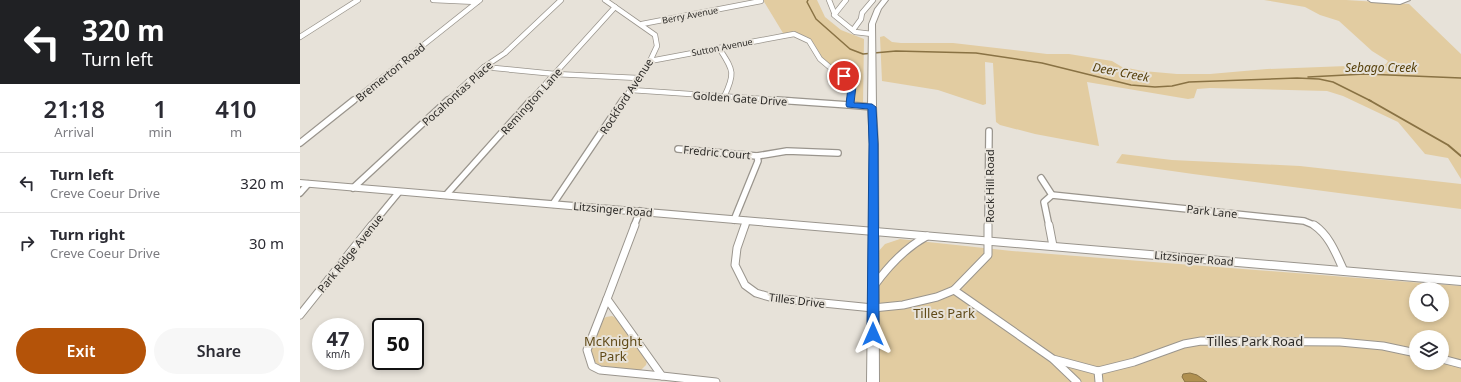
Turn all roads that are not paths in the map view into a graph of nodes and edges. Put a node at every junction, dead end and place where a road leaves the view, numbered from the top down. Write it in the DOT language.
graph roads {
  1 [pos="358,0"];
  2 [pos="433,0"];
  3 [pos="561,0"];
  4 [pos="605,0"];
  5 [pos="828,0"];
  6 [pos="846,0"];
  7 [pos="873,0"];
  8 [pos="885,0"];
  9 [pos="1371,0"];
  10 [pos="1407,0"];
  11 [pos="478,1"];
  12 [pos="761,1"];
  13 [pos="615,7"];
  14 [pos="835,15"];
  15 [pos="642,24"];
  16 [pos="853,30"];
  17 [pos="872,34"];
  18 [pos="300,37"];
  19 [pos="719,48"];
  20 [pos="650,61"];
  21 [pos="484,67"];
  22 [pos="556,74"];
  23 [pos="638,78"];
  24 [pos="631,90"];
  25 [pos="724,97"];
  26 [pos="849,105"];
  27 [pos="872,107"];
  28 [pos="989,131"];
  29 [pos="300,144"];
  30 [pos="678,149"];
  31 [pos="838,153"];
  32 [pos="756,156"];
  33 [pos="1041,178"];
  34 [pos="304,184"];
  35 [pos="354,188"];
  36 [pos="399,192"];
  37 [pos="300,193"];
  38 [pos="446,195"];
  39 [pos="1052,195"];
  40 [pos="553,204"];
  41 [pos="640,212"];
  42 [pos="734,220"];
  43 [pos="747,221"];
  44 [pos="874,231"];
  45 [pos="927,236"];
  46 [pos="989,242"];
  47 [pos="1053,246"];
  48 [pos="1344,271"];
  49 [pos="1461,282"];
  50 [pos="873,288"];
  51 [pos="954,290"];
  52 [pos="607,299"];
  53 [pos="873,308"];
  54 [pos="300,315"];
  55 [pos="1409,352"];
  56 [pos="1054,359"];
  57 [pos="1449,361"];
  58 [pos="1461,364"];
  59 [pos="1098,371"];
  60 [pos="662,376"];
  61 [pos="716,382"];
  62 [pos="873,382"];
  63 [pos="1077,382"];
  64 [pos="1099,382"];
  1 -- 18 [label="street"];
  2 -- 11 [label="street"];
  3 -- 21 [label="street, Pocahontas Place"];
  4 -- 13 [label="street, Rockford Avenue"];
  5 -- 14 [label="street"];
  6 -- 14 [label="street"];
  7 -- 16 [label="street"];
  8 -- 17 [label="main road"];
  9 -- 10 [label="street"];
  11 -- 29 [label="street, Bremerton Road"];
  12 -- 15 [label="street, Berry Avenue"];
  13 -- 15 [label="street, Rockford Avenue"];
  13 -- 22 [label="street, Remington Lane"];
  14 -- 16 [label="street"];
  15 -- 20 [label="street, Rockford Avenue"];
  16 -- 17 [label="street"];
  17 -- 27 [label="main road"];
  19 -- 20 [label="street, Sutton Avenue"];
  19 -- 25 [label="street"];
  19 -- 26 [label="street, Sutton Avenue"];
  20 -- 23 [label="street, Rockford Avenue"];
  21 -- 22 [label="street"];
  21 -- 35 [label="street, Pocahontas Place"];
  22 -- 23 [label="street"];
  22 -- 38 [label="street, Remington Lane"];
  23 -- 24 [label="street, Rockford Avenue"];
  24 -- 25 [label="street, Golden Gate Drive"];
  24 -- 40 [label="street, Rockford Avenue"];
  25 -- 26 [label="street, Golden Gate Drive"];
  26 -- 27 [label="street, Golden Gate Drive"];
  27 -- 44 [label="main road"];
  28 -- 46 [label="street, Rock Hill Road"];
  30 -- 32 [label="street, Fredric Court"];
  31 -- 32 [label="street, Fredric Court"];
  32 -- 42 [label="street, Fredric Court"];
  33 -- 39 [label="street"];
  34 -- 35 [label="street, Litzsinger Road"];
  34 -- 37 [label="street"];
  35 -- 36 [label="street, Litzsinger Road"];
  36 -- 38 [label="street, Litzsinger Road"];
  36 -- 54 [label="street, Park Ridge Avenue"];
  38 -- 40 [label="street, Litzsinger Road"];
  39 -- 47 [label="street"];
  39 -- 48 [label="street, Park Lane"];
  40 -- 41 [label="street, Litzsinger Road"];
  41 -- 42 [label="street, Litzsinger Road"];
  41 -- 52 [label="street"];
  42 -- 43 [label="street, Litzsinger Road"];
  43 -- 44 [label="street, Litzsinger Road"];
  43 -- 53 [label="street, Tilles Drive"];
  44 -- 45 [label="street, Litzsinger Road"];
  44 -- 50 [label="main road"];
  45 -- 46 [label="street, Litzsinger Road"];
  45 -- 50 [label="street"];
  46 -- 47 [label="street, Litzsinger Road"];
  46 -- 51 [label="street"];
  47 -- 48 [label="street, Litzsinger Road"];
  48 -- 49 [label="street, Litzsinger Road"];
  50 -- 53 [label="main road"];
  51 -- 53 [label="street"];
  51 -- 56 [label="street, Tilles Park Road"];
  52 -- 60 [label="street"];
  52 -- 60 [label="street"];
  53 -- 62 [label="main road"];
  55 -- 59 [label="street, Tilles Park Road"];
  56 -- 59 [label="street, Tilles Park Road"];
  56 -- 63 [label="street"];
  57 -- 58 [label="street"];
  59 -- 64 [label="street"];
  60 -- 61 [label="street"];
}
